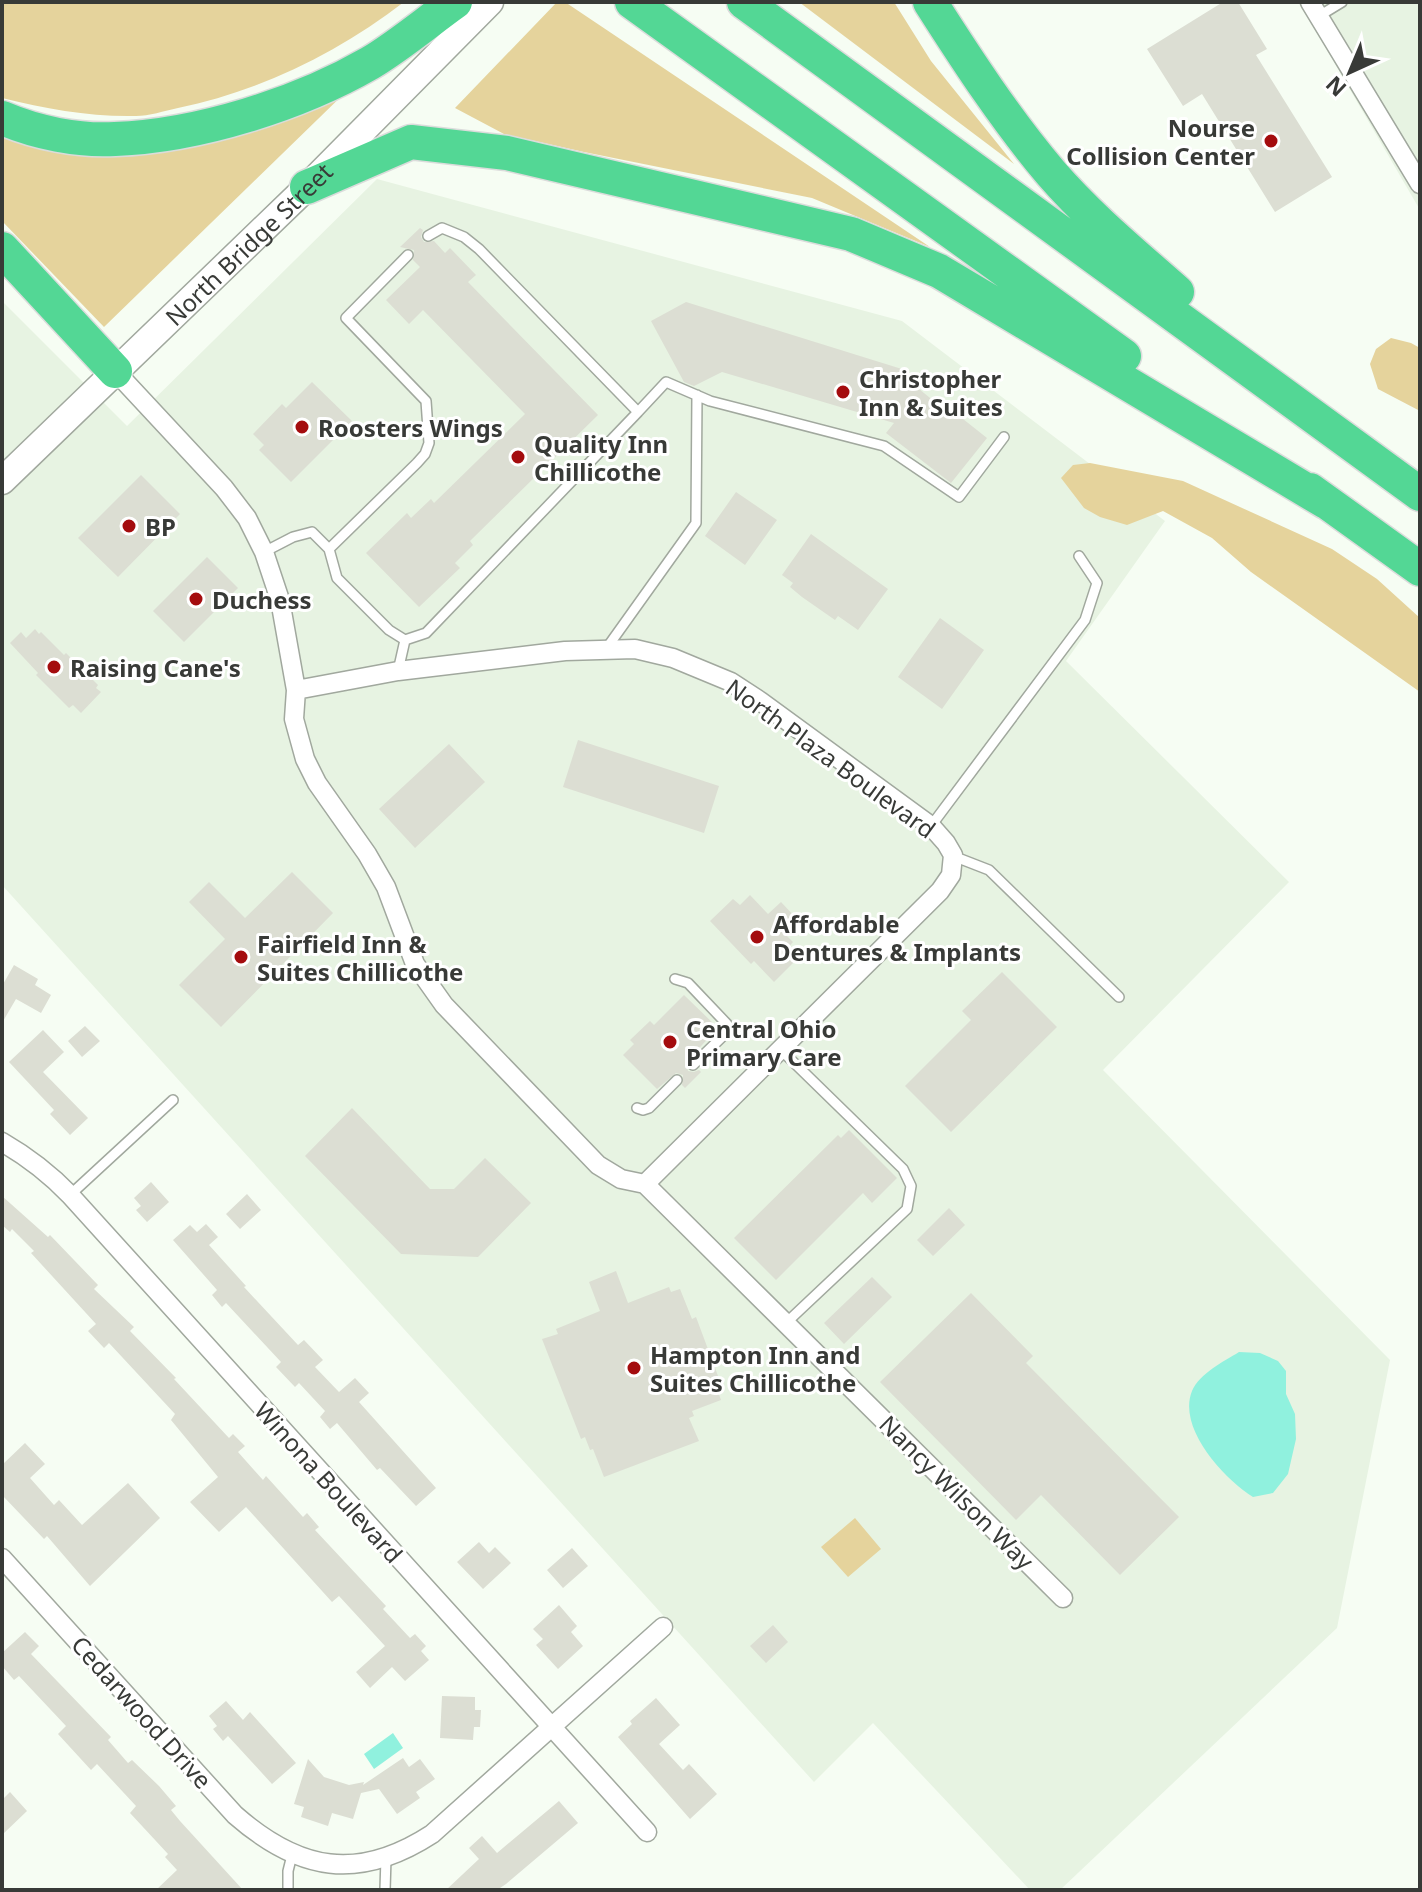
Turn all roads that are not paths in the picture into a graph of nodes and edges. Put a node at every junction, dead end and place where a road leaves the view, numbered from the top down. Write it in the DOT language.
graph roads {
  1 [pos="455,2"];
  2 [pos="490,2"];
  3 [pos="744,2"];
  4 [pos="930,2"];
  5 [pos="1342,2"];
  6 [pos="634,3"];
  7 [pos="1314,9"];
  8 [pos="2,118"];
  9 [pos="1420,184"];
  10 [pos="307,187"];
  11 [pos="428,236"];
  12 [pos="2,249"];
  13 [pos="408,255"];
  14 [pos="115,371"];
  15 [pos="697,395"];
  16 [pos="638,412"];
  17 [pos="1317,418"];
  18 [pos="1004,437"];
  19 [pos="2,481"];
  20 [pos="1420,494"];
  21 [pos="1326,502"];
  22 [pos="329,549"];
  23 [pos="264,552"];
  24 [pos="1079,556"];
  25 [pos="1420,569"];
  26 [pos="405,640"];
  27 [pos="606,649"];
  28 [pos="398,671"];
  29 [pos="296,690"];
  30 [pos="931,826"];
  31 [pos="953,855"];
  32 [pos="675,979"];
  33 [pos="1119,997"];
  34 [pos="781,1050"];
  35 [pos="693,1065"];
  36 [pos="677,1080"];
  37 [pos="173,1100"];
  38 [pos="637,1108"];
  39 [pos="2,1142"];
  40 [pos="645,1184"];
  41 [pos="70,1195"];
  42 [pos="786,1323"];
  43 [pos="2,1558"];
  44 [pos="1063,1598"];
  45 [pos="663,1627"];
  46 [pos="552,1728"];
  47 [pos="647,1832"];
  48 [pos="292,1855"];
  49 [pos="386,1858"];
  50 [pos="288,1890"];
  51 [pos="385,1890"];
  1 -- 8 [label="highway"];
  2 -- 10 [label="main road, North Bridge Street"];
  3 -- 17 [label="highway"];
  4 -- 17 [label="highway"];
  5 -- 7 [label="lane"];
  6 -- 21 [label="highway"];
  7 -- 9 [label="street"];
  10 -- 14 [label="main road, North Bridge Street"];
  10 -- 21 [label="highway"];
  11 -- 16 [label="lane"];
  12 -- 14 [label="highway"];
  13 -- 22 [label="lane"];
  14 -- 19 [label="main road, North Bridge Street"];
  14 -- 23 [label="street"];
  15 -- 16 [label="lane"];
  15 -- 18 [label="lane"];
  15 -- 27 [label="lane"];
  16 -- 26 [label="lane"];
  17 -- 20 [label="highway"];
  21 -- 25 [label="highway"];
  22 -- 23 [label="lane"];
  22 -- 26 [label="lane"];
  23 -- 29 [label="street"];
  24 -- 30 [label="lane"];
  26 -- 28 [label="lane"];
  27 -- 28 [label="street, North Plaza Boulevard"];
  27 -- 30 [label="street, North Plaza Boulevard"];
  28 -- 29 [label="street, North Plaza Boulevard"];
  29 -- 40 [label="street"];
  30 -- 31 [label="street, North Plaza Boulevard"];
  31 -- 33 [label="lane"];
  31 -- 34 [label="street, North Plaza Boulevard"];
  32 -- 35 [label="lane"];
  34 -- 40 [label="street, North Plaza Boulevard"];
  34 -- 42 [label="lane"];
  36 -- 38 [label="lane"];
  37 -- 41 [label="lane"];
  39 -- 41 [label="street, Winona Boulevard"];
  40 -- 42 [label="street, Nancy Wilson Way"];
  41 -- 46 [label="street, Winona Boulevard"];
  42 -- 44 [label="street, Nancy Wilson Way"];
  43 -- 48 [label="street, Cedarwood Drive"];
  45 -- 46 [label="street, Cedarwood Drive"];
  46 -- 47 [label="street, Winona Boulevard"];
  46 -- 49 [label="street, Cedarwood Drive"];
  48 -- 49 [label="street, Cedarwood Drive"];
  48 -- 50 [label="lane"];
  49 -- 51 [label="lane"];
}
